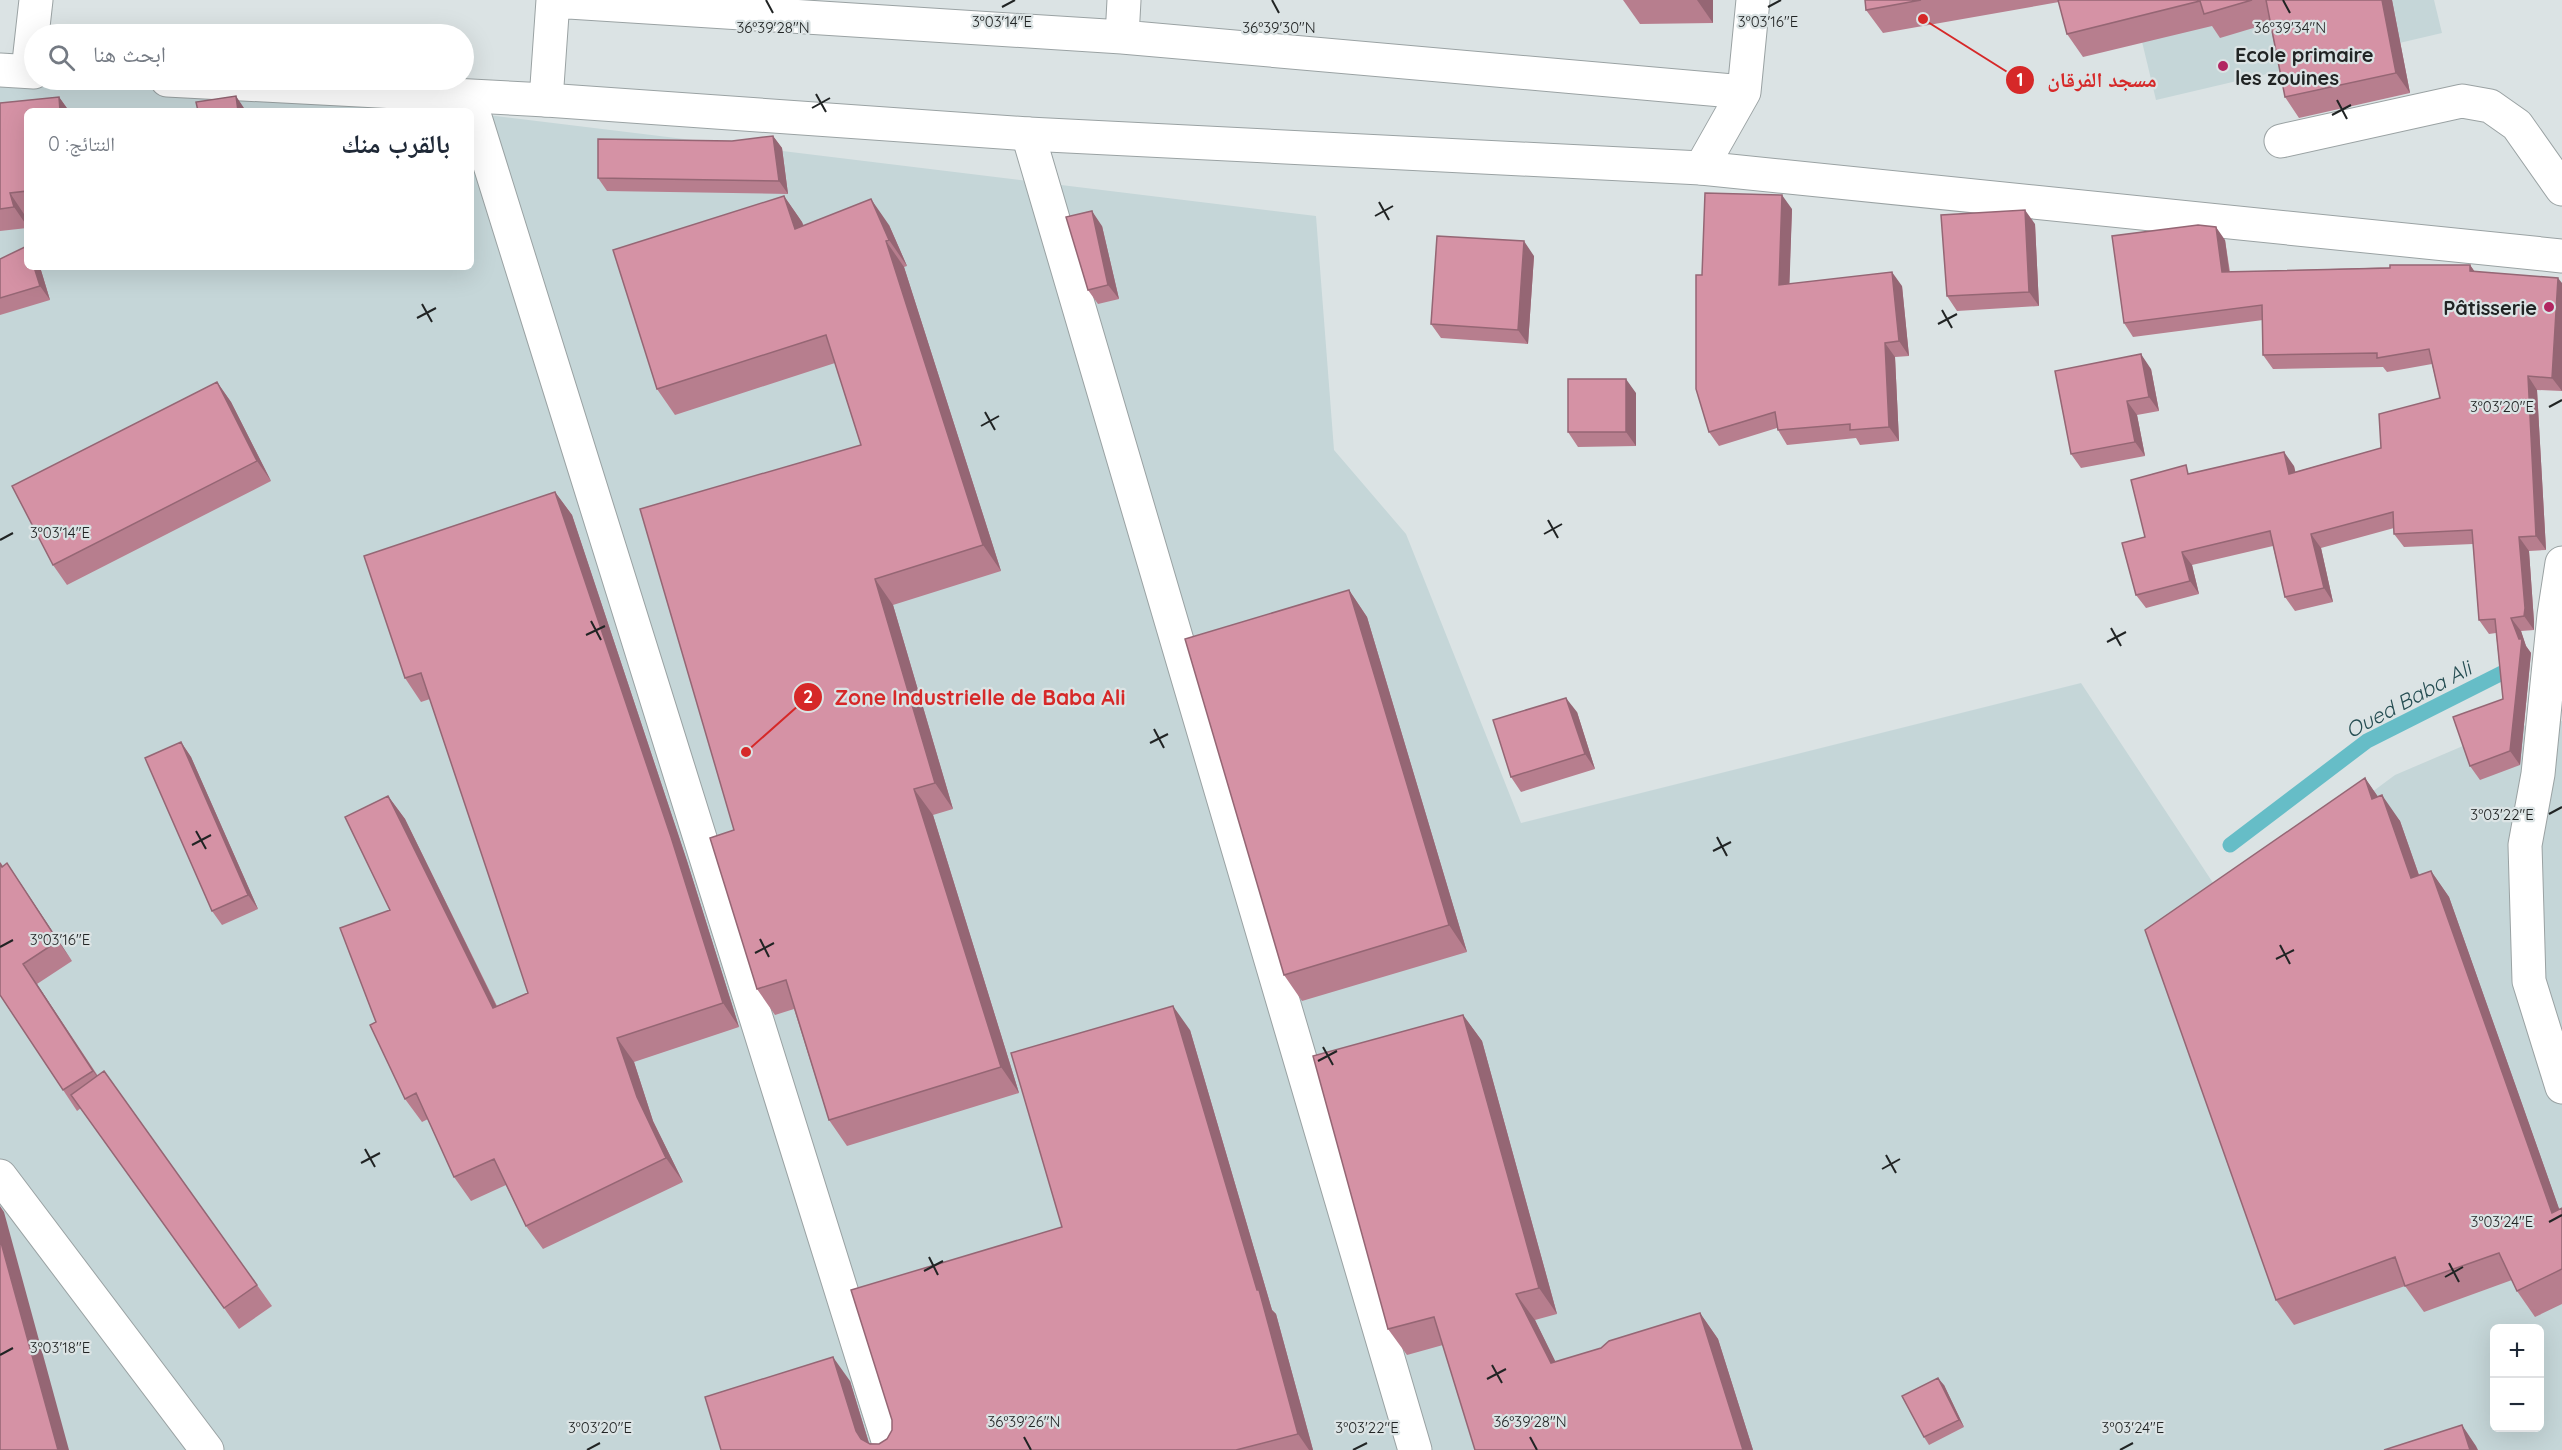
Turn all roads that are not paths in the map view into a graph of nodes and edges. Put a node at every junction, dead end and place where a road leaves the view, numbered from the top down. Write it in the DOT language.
graph roads {
  1 [pos="36,0"];
  2 [pos="553,0"];
  3 [pos="1124,0"];
  4 [pos="1753,0"];
  5 [pos="31,24"];
  6 [pos="1122,37"];
  7 [pos="335,90"];
  8 [pos="1744,92"];
  9 [pos="469,98"];
  10 [pos="546,100"];
  11 [pos="472,108"];
  12 [pos="474,114"];
  13 [pos="1028,134"];
  14 [pos="2282,141"];
  15 [pos="1701,168"];
  16 [pos="2562,189"];
  17 [pos="2562,256"];
  18 [pos="2562,563"];
  19 [pos="2562,1087"];
  20 [pos="0,1176"];
  21 [pos="207,1450"];
  22 [pos="891,1450"];
  23 [pos="1415,1450"];
  1 -- 5 [label="main road"];
  2 -- 6 [label="main road"];
  2 -- 10 [label="main road"];
  3 -- 6 [label="main road"];
  4 -- 8 [label="main road"];
  6 -- 8 [label="main road"];
  7 -- 9 [label="main road"];
  8 -- 15 [label="main road"];
  9 -- 10 [label="main road"];
  9 -- 11 [label="main road"];
  10 -- 13 [label="main road"];
  12 -- 22 [label="main road"];
  13 -- 15 [label="main road"];
  13 -- 23 [label="main road"];
  14 -- 16 [label="main road"];
  15 -- 17 [label="main road"];
  18 -- 19 [label="main road"];
  20 -- 21 [label="main road"];
}
